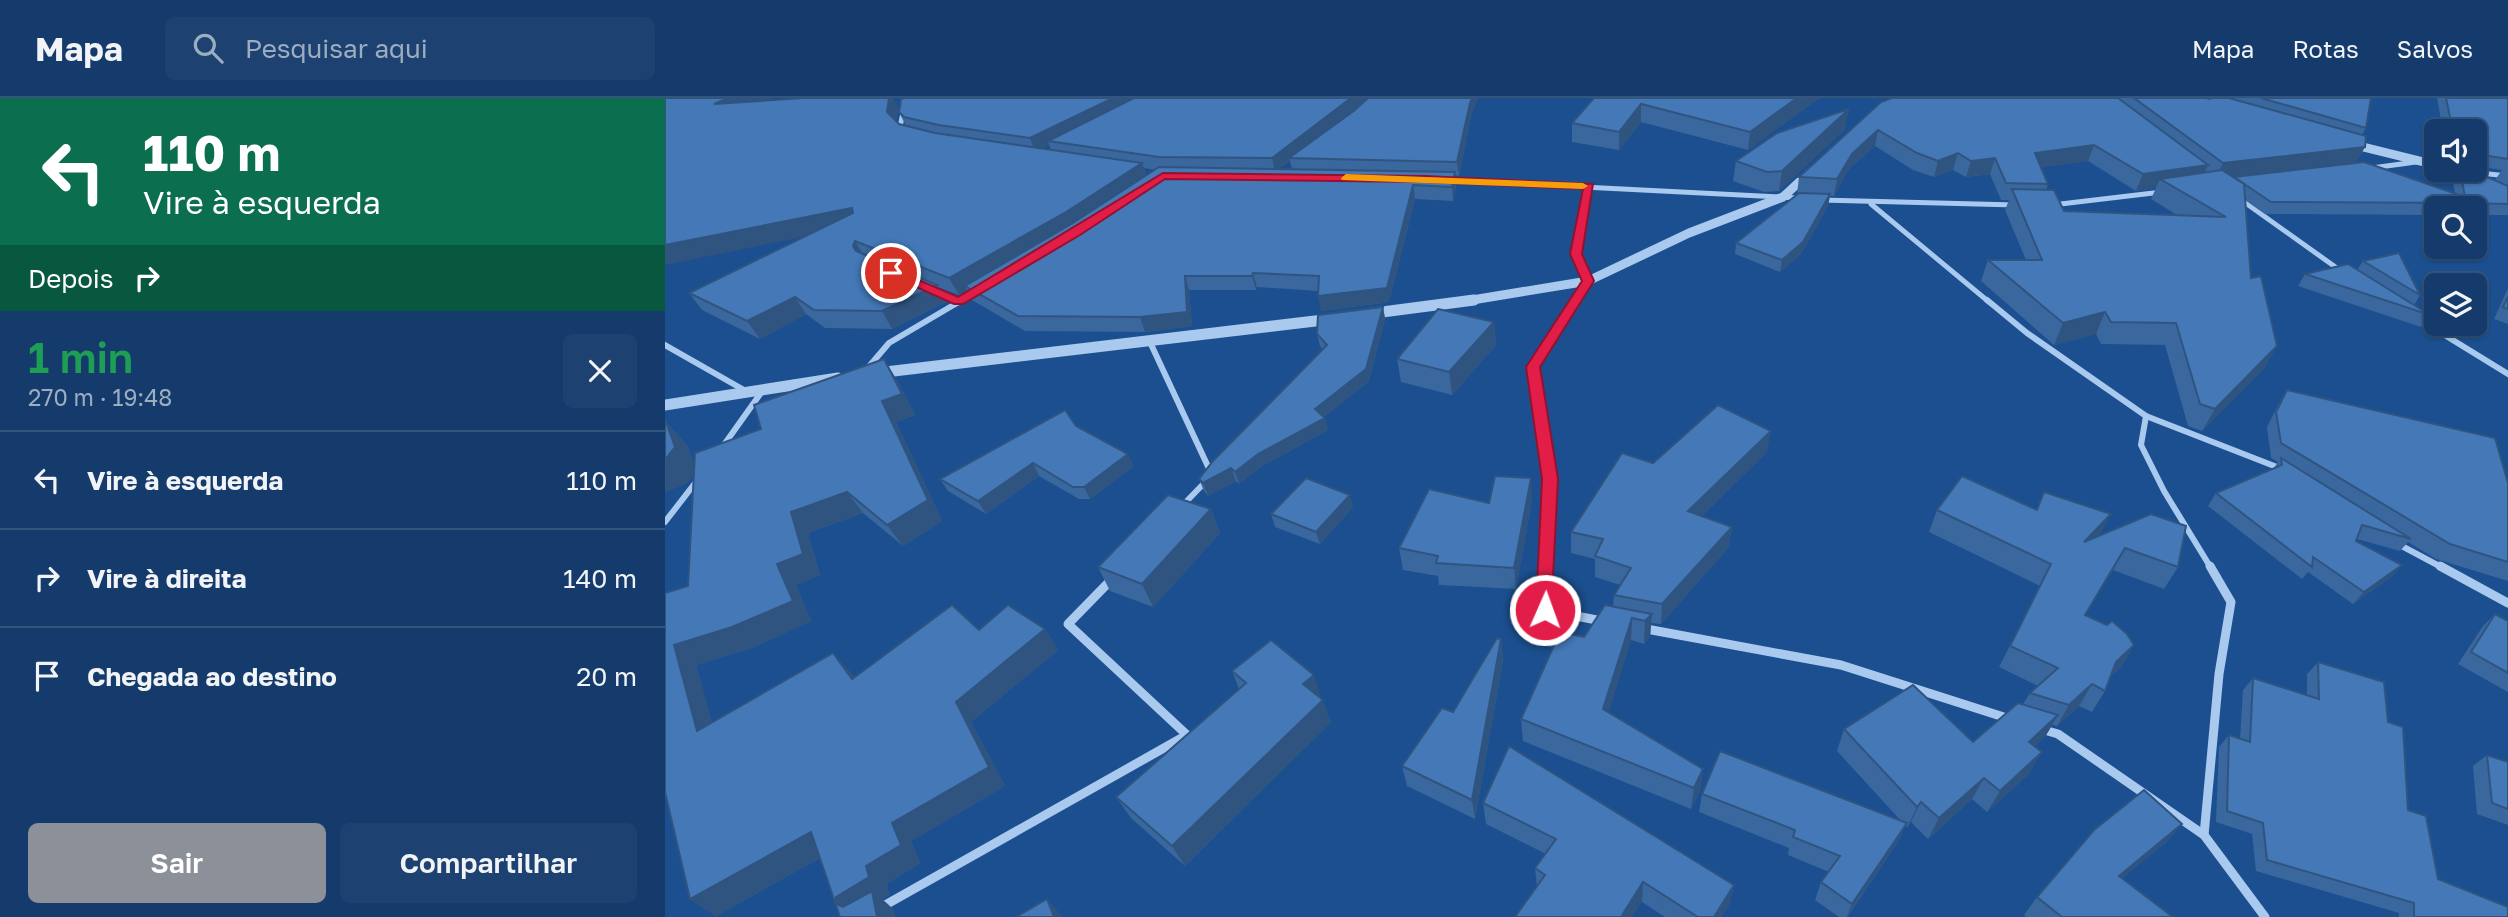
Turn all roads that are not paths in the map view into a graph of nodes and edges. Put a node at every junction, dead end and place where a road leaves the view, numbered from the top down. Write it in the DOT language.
graph roads {
  1 [pos="914,103"];
  2 [pos="908,135"];
  3 [pos="2336,140"];
  4 [pos="1821,161"];
  5 [pos="2420,161"];
  6 [pos="2424,162"];
  7 [pos="2369,169"];
  8 [pos="2487,174"];
  9 [pos="2508,176"];
  10 [pos="1438,179"];
  11 [pos="2484,182"];
  12 [pos="1589,186"];
  13 [pos="2496,187"];
  14 [pos="2165,192"];
  15 [pos="2231,192"];
  16 [pos="1783,197"];
  17 [pos="1871,203"];
  18 [pos="2030,205"];
  19 [pos="2043,205"];
  20 [pos="2347,275"];
  21 [pos="1588,281"];
  22 [pos="925,287"];
  23 [pos="982,288"];
  24 [pos="959,302"];
  25 [pos="2412,315"];
  26 [pos="1354,316"];
  27 [pos="1341,318"];
  28 [pos="1149,340"];
  29 [pos="665,345"];
  30 [pos="2508,374"];
  31 [pos="862,375"];
  32 [pos="744,390"];
  33 [pos="763,390"];
  34 [pos="665,405"];
  35 [pos="2146,416"];
  36 [pos="712,462"];
  37 [pos="704,472"];
  38 [pos="2291,475"];
  39 [pos="1174,515"];
  40 [pos="665,523"];
  41 [pos="2387,537"];
  42 [pos="1116,575"];
  43 [pos="2508,603"];
  44 [pos="1612,623"];
  45 [pos="1625,625"];
  46 [pos="2020,722"];
  47 [pos="2032,726"];
  48 [pos="2204,835"];
  49 [pos="864,917"];
  50 [pos="2265,917"];
  1 -- 2 [label="street"];
  3 -- 5 [label="street"];
  4 -- 16 [label="street"];
  5 -- 6 [label="street"];
  5 -- 7 [label="street"];
  8 -- 9 [label="street"];
  10 -- 12 [label="street"];
  11 -- 13 [label="street"];
  12 -- 16 [label="street"];
  12 -- 21 [label="street"];
  14 -- 19 [label="street"];
  15 -- 20 [label="street"];
  16 -- 17 [label="street"];
  16 -- 21 [label="street"];
  17 -- 18 [label="street"];
  17 -- 35 [label="street"];
  21 -- 26 [label="street"];
  21 -- 44 [label="street"];
  22 -- 24 [label="street"];
  23 -- 24 [label="street"];
  24 -- 31 [label="street"];
  25 -- 30 [label="street"];
  27 -- 28 [label="street"];
  28 -- 31 [label="street"];
  28 -- 39 [label="street"];
  29 -- 32 [label="street"];
  31 -- 33 [label="street"];
  32 -- 33 [label="street"];
  32 -- 34 [label="street"];
  33 -- 36 [label="street"];
  35 -- 38 [label="street"];
  35 -- 48 [label="street"];
  37 -- 40 [label="street"];
  41 -- 43 [label="street"];
  42 -- 49 [label="street"];
  45 -- 46 [label="street"];
  47 -- 48 [label="street"];
  48 -- 50 [label="street"];
}
